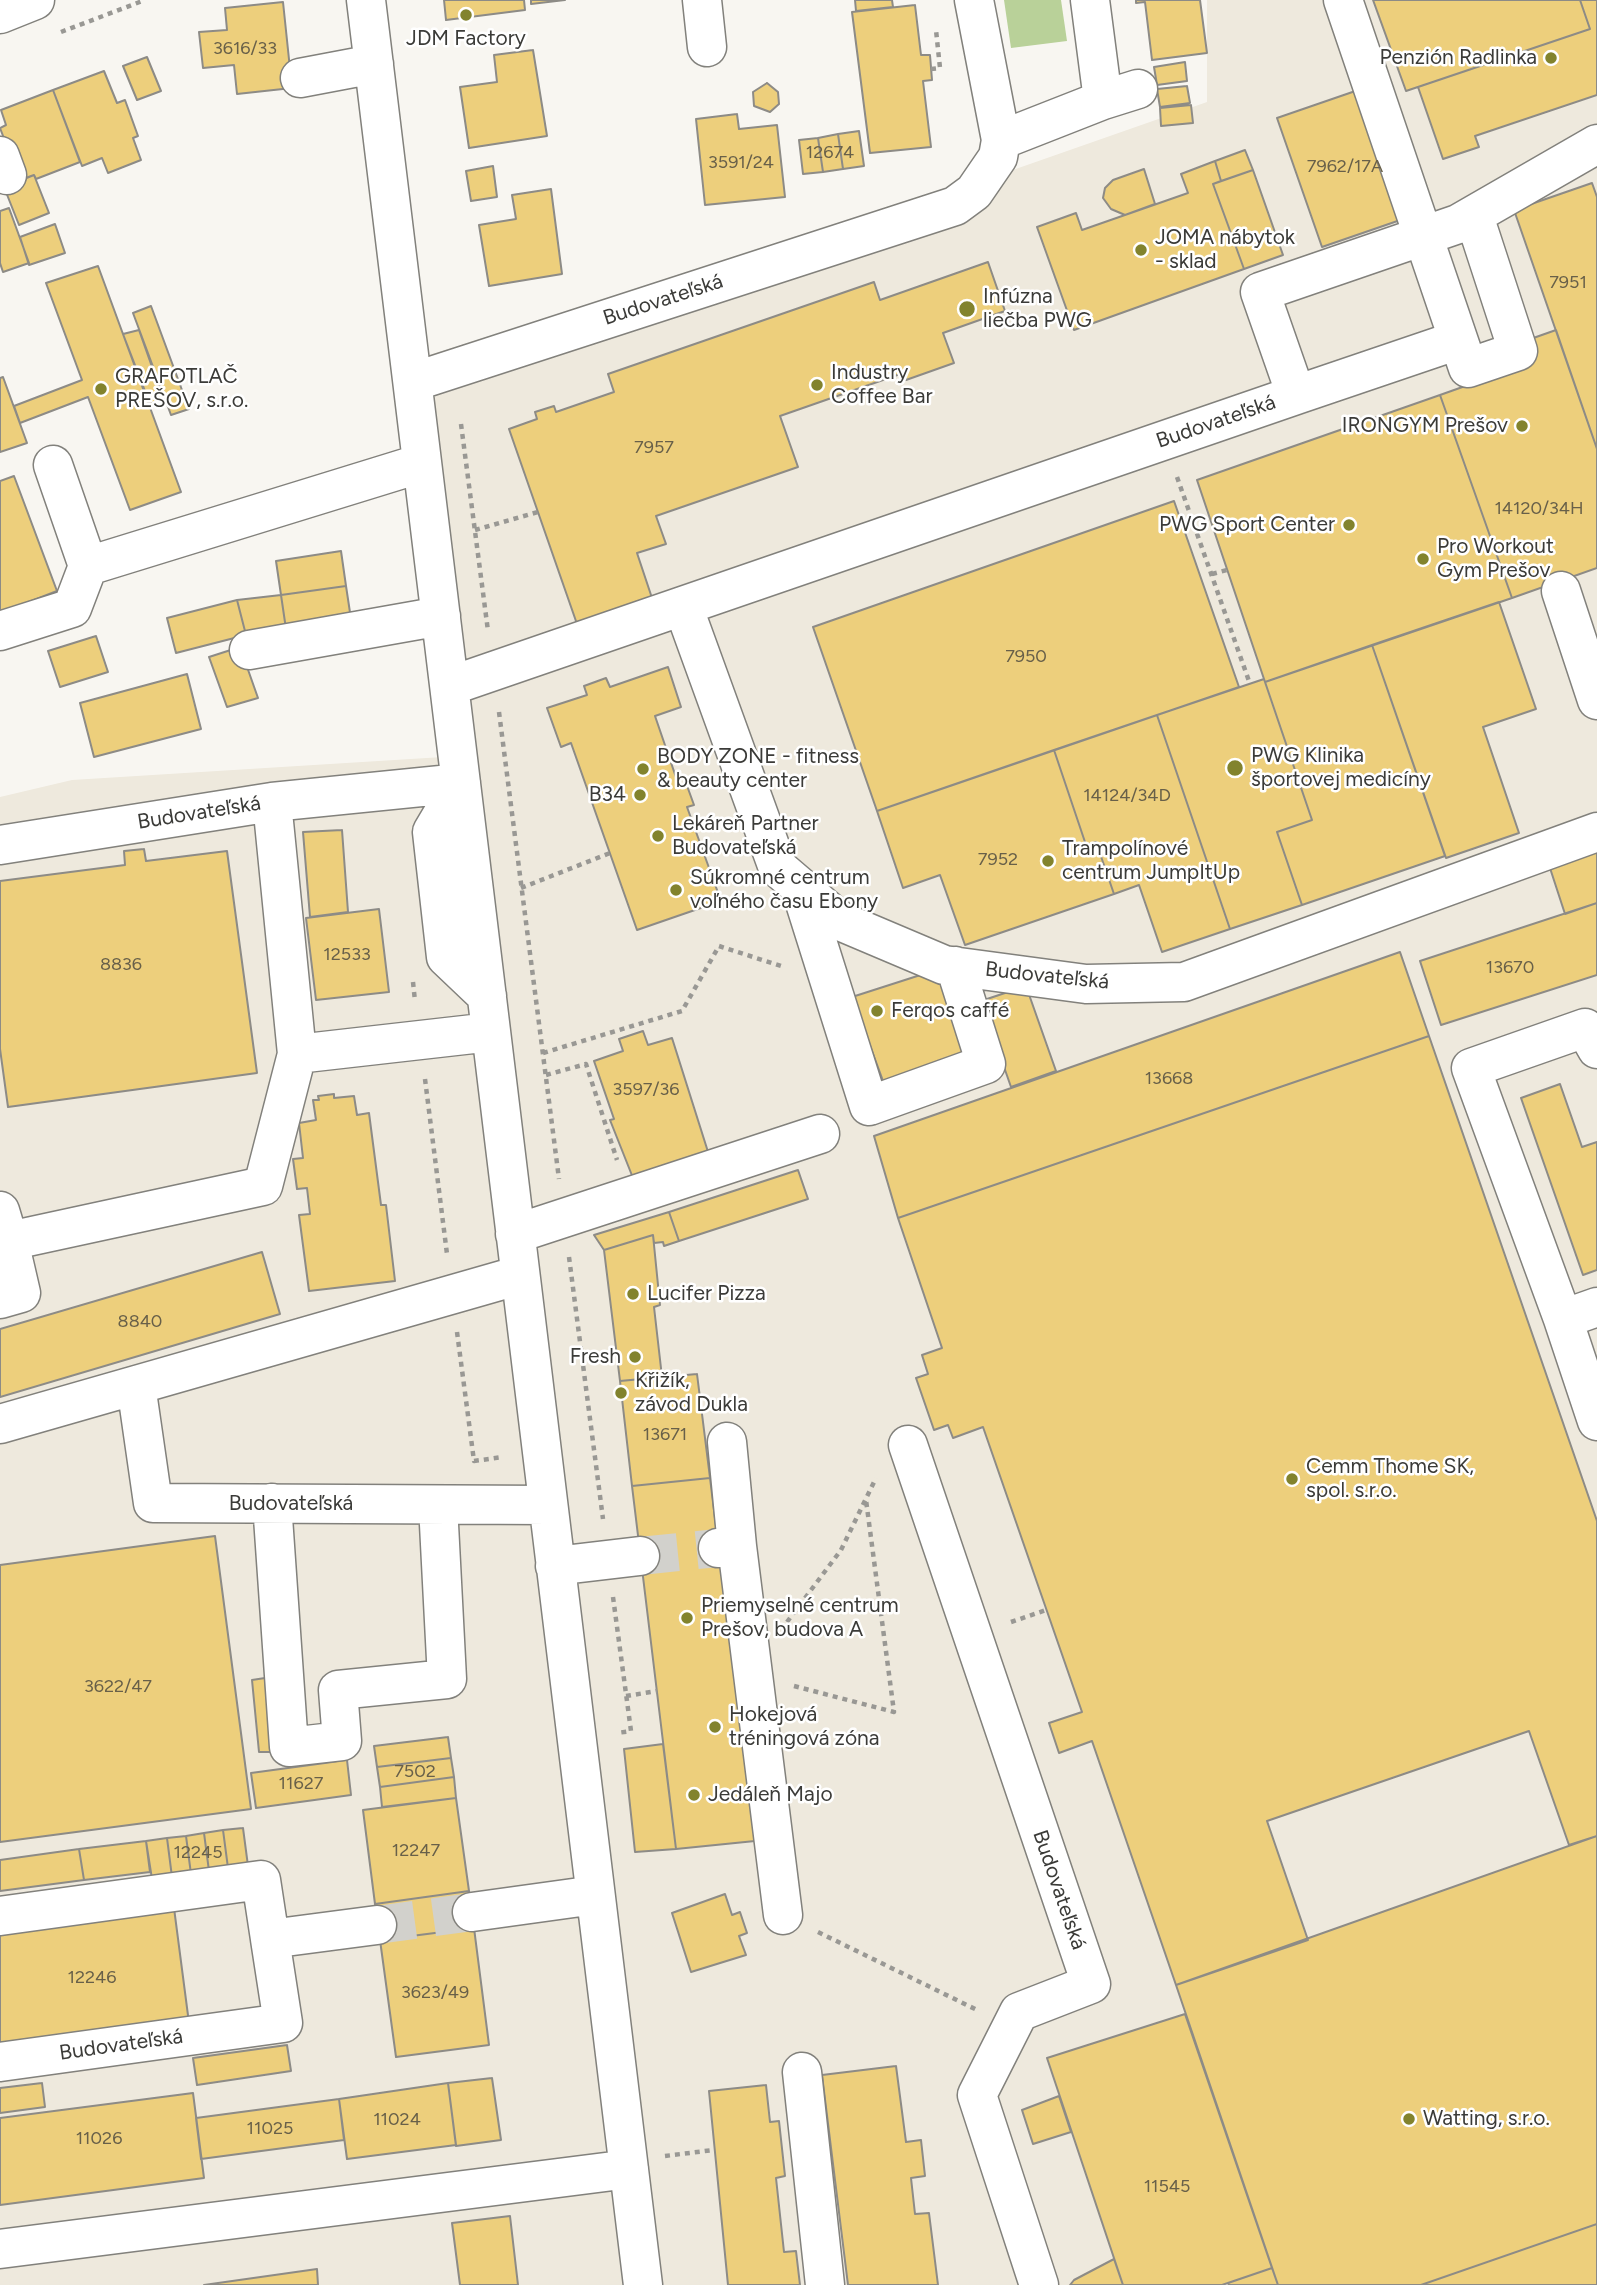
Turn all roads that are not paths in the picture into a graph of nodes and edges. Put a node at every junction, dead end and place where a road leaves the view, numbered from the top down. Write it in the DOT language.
graph roads {
  1 [pos="35,0"];
  2 [pos="366,0"];
  3 [pos="702,0"];
  4 [pos="974,0"];
  5 [pos="1090,0"];
  6 [pos="1343,0"];
  7 [pos="0,14"];
  8 [pos="707,47"];
  9 [pos="374,64"];
  10 [pos="300,78"];
  11 [pos="1001,140"];
  12 [pos="1597,144"];
  13 [pos="1474,216"];
  14 [pos="1424,236"];
  15 [pos="1458,340"];
  16 [pos="413,382"];
  17 [pos="1296,395"];
  18 [pos="422,463"];
  19 [pos="53,465"];
  20 [pos="88,566"];
  21 [pos="1561,592"];
  22 [pos="683,606"];
  23 [pos="441,616"];
  24 [pos="0,631"];
  25 [pos="249,650"];
  26 [pos="450,687"];
  27 [pos="1597,700"];
  28 [pos="461,783"];
  29 [pos="272,802"];
  30 [pos="1597,832"];
  31 [pos="0,845"];
  32 [pos="800,887"];
  33 [pos="955,966"];
  34 [pos="489,1014"];
  35 [pos="1597,1049"];
  36 [pos="297,1054"];
  37 [pos="820,1134"];
  38 [pos="4,1226"];
  39 [pos="515,1234"];
  40 [pos="520,1275"];
  41 [pos="0,1300"];
  42 [pos="1580,1313"];
  43 [pos="136,1385"];
  44 [pos="1597,1421"];
  45 [pos="0,1424"];
  46 [pos="727,1442"];
  47 [pos="894,1457"];
  48 [pos="272,1503"];
  49 [pos="439,1505"];
  50 [pos="549,1516"];
  51 [pos="624,1558"];
  52 [pos="561,1565"];
  53 [pos="595,1895"];
  54 [pos="472,1912"];
  55 [pos="783,1915"];
  56 [pos="0,1916"];
  57 [pos="377,1925"];
  58 [pos="270,1939"];
  59 [pos="0,2062"];
  60 [pos="802,2072"];
  61 [pos="653,2165"];
  62 [pos="0,2249"];
  63 [pos="643,2285"];
  64 [pos="825,2285"];
  65 [pos="1039,2285"];
  1 -- 7 [label="street"];
  2 -- 9 [label="street"];
  3 -- 8 [label="street"];
  4 -- 11 [label="street"];
  5 -- 11 [label="street"];
  6 -- 14 [label="street"];
  9 -- 10 [label="street"];
  9 -- 16 [label="street"];
  11 -- 16 [label="street, Budovateľská"];
  12 -- 13 [label="street, Budovateľská"];
  13 -- 14 [label="street, Budovateľská"];
  13 -- 15 [label="street"];
  14 -- 15 [label="street"];
  14 -- 17 [label="street, Budovateľská"];
  15 -- 17 [label="street"];
  16 -- 18 [label="street"];
  17 -- 22 [label="street, Budovateľská"];
  18 -- 20 [label="street"];
  18 -- 23 [label="street"];
  19 -- 20 [label="street"];
  20 -- 24 [label="street"];
  21 -- 27 [label="street"];
  22 -- 26 [label="street, Budovateľská"];
  22 -- 32 [label="street, Budovateľská"];
  23 -- 25 [label="street"];
  23 -- 26 [label="street"];
  26 -- 28 [label="street"];
  28 -- 29 [label="street"];
  28 -- 34 [label="street"];
  29 -- 31 [label="street, Budovateľská"];
  29 -- 36 [label="street, Budovateľská"];
  30 -- 33 [label="street, Budovateľská"];
  32 -- 33 [label="street, Budovateľská"];
  32 -- 33 [label="street"];
  34 -- 36 [label="street"];
  34 -- 39 [label="street"];
  35 -- 42 [label="street"];
  36 -- 38 [label="street, Budovateľská"];
  37 -- 39 [label="street"];
  38 -- 41 [label="street, Budovateľská"];
  39 -- 40 [label="street"];
  40 -- 43 [label="street"];
  40 -- 50 [label="street"];
  42 -- 44 [label="street"];
  43 -- 45 [label="street"];
  43 -- 48 [label="street, Budovateľská"];
  46 -- 55 [label="street"];
  47 -- 65 [label="street, Budovateľská"];
  48 -- 49 [label="street, Budovateľská"];
  48 -- 49 [label="street"];
  49 -- 50 [label="street, Budovateľská"];
  50 -- 52 [label="street"];
  51 -- 52 [label="street"];
  52 -- 53 [label="street"];
  53 -- 54 [label="street"];
  53 -- 61 [label="street"];
  56 -- 58 [label="street, Budovateľská"];
  57 -- 58 [label="street"];
  58 -- 59 [label="street, Budovateľská"];
  60 -- 64 [label="street"];
  61 -- 62 [label="street"];
  61 -- 63 [label="street"];
}
